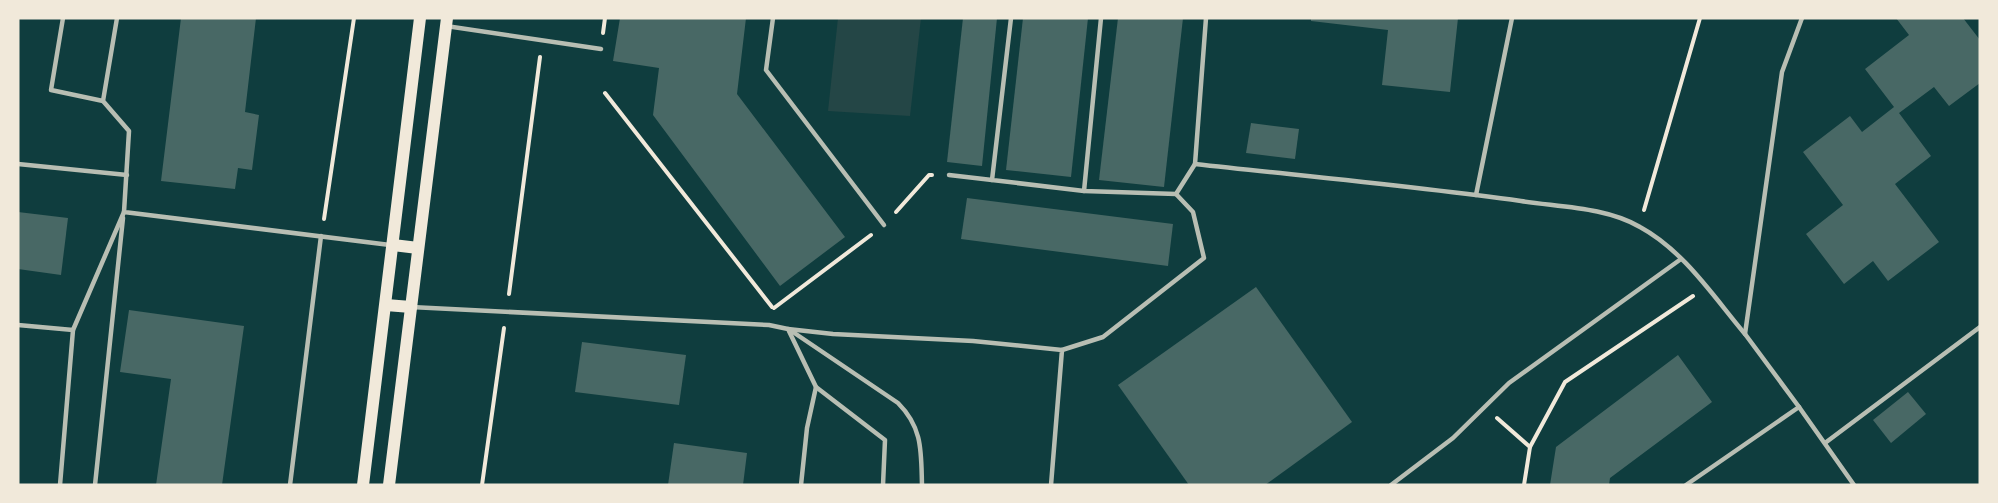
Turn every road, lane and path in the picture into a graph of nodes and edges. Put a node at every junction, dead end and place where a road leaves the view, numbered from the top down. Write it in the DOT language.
graph roads {
  1 [pos="63,18"];
  2 [pos="117,18"];
  3 [pos="354,18"];
  4 [pos="420,18"];
  5 [pos="774,18"];
  6 [pos="1011,18"];
  7 [pos="1101,18"];
  8 [pos="1206,18"];
  9 [pos="1512,18"];
  10 [pos="1700,18"];
  11 [pos="1802,18"];
  12 [pos="447,22"];
  13 [pos="543,40"];
  14 [pos="601,49"];
  15 [pos="605,93"];
  16 [pos="103,100"];
  17 [pos="18,164"];
  18 [pos="1195,164"];
  19 [pos="127,175"];
  20 [pos="929,175"];
  21 [pos="949,175"];
  22 [pos="992,180"];
  23 [pos="1084,191"];
  24 [pos="1176,194"];
  25 [pos="1476,195"];
  26 [pos="124,212"];
  27 [pos="884,225"];
  28 [pos="1639,226"];
  29 [pos="321,236"];
  30 [pos="393,245"];
  31 [pos="418,248"];
  32 [pos="1681,259"];
  33 [pos="1706,288"];
  34 [pos="386,305"];
  35 [pos="411,307"];
  36 [pos="773,309"];
  37 [pos="506,311"];
  38 [pos="18,324"];
  39 [pos="769,325"];
  40 [pos="1980,327"];
  41 [pos="788,328"];
  42 [pos="73,330"];
  43 [pos="1744,334"];
  44 [pos="1062,350"];
  45 [pos="816,387"];
  46 [pos="1485,407"];
  47 [pos="1799,407"];
  48 [pos="1825,443"];
  49 [pos="1530,447"];
  50 [pos="60,485"];
  51 [pos="95,485"];
  52 [pos="290,485"];
  53 [pos="363,485"];
  54 [pos="389,485"];
  55 [pos="482,485"];
  56 [pos="801,485"];
  57 [pos="883,485"];
  58 [pos="922,485"];
  59 [pos="1051,485"];
  60 [pos="1391,485"];
  61 [pos="1524,485"];
  62 [pos="1686,485"];
  63 [pos="1854,485"];
  1 -- 16 [label="lane"];
  2 -- 16 [label="lane"];
  3 -- 29 [label="path"];
  4 -- 30 [label="main road"];
  5 -- 27 [label="lane"];
  6 -- 22 [label="lane"];
  7 -- 23 [label="lane"];
  8 -- 18 [label="lane"];
  9 -- 25 [label="lane"];
  10 -- 28 [label="path"];
  11 -- 43 [label="lane"];
  12 -- 13 [label="lane"];
  12 -- 31 [label="main road"];
  13 -- 14 [label="lane"];
  13 -- 37 [label="path"];
  15 -- 36 [label="path"];
  16 -- 19 [label="lane"];
  17 -- 19 [label="lane"];
  18 -- 24 [label="lane"];
  18 -- 25 [label="lane"];
  19 -- 26 [label="lane"];
  20 -- 27 [label="path"];
  21 -- 22 [label="lane"];
  22 -- 23 [label="lane"];
  23 -- 24 [label="lane"];
  24 -- 44 [label="lane"];
  25 -- 28 [label="lane"];
  26 -- 29 [label="lane"];
  26 -- 42 [label="lane"];
  26 -- 51 [label="lane"];
  27 -- 36 [label="path"];
  28 -- 32 [label="lane"];
  29 -- 30 [label="lane"];
  29 -- 52 [label="lane"];
  30 -- 31 [label="main road"];
  30 -- 34 [label="main road"];
  31 -- 35 [label="main road"];
  32 -- 33 [label="lane"];
  32 -- 46 [label="lane"];
  33 -- 43 [label="lane"];
  33 -- 49 [label="path"];
  34 -- 35 [label="main road"];
  34 -- 53 [label="main road"];
  35 -- 37 [label="lane"];
  35 -- 54 [label="main road"];
  36 -- 39 [label="path"];
  37 -- 39 [label="lane"];
  37 -- 55 [label="path"];
  38 -- 42 [label="lane"];
  39 -- 41 [label="lane"];
  40 -- 48 [label="lane"];
  41 -- 44 [label="lane"];
  41 -- 45 [label="lane"];
  41 -- 58 [label="lane"];
  42 -- 50 [label="lane"];
  43 -- 47 [label="lane"];
  44 -- 59 [label="lane"];
  45 -- 56 [label="lane"];
  45 -- 57 [label="lane"];
  46 -- 49 [label="path"];
  46 -- 60 [label="lane"];
  47 -- 48 [label="lane"];
  47 -- 62 [label="lane"];
  48 -- 63 [label="lane"];
  49 -- 61 [label="path"];
}
